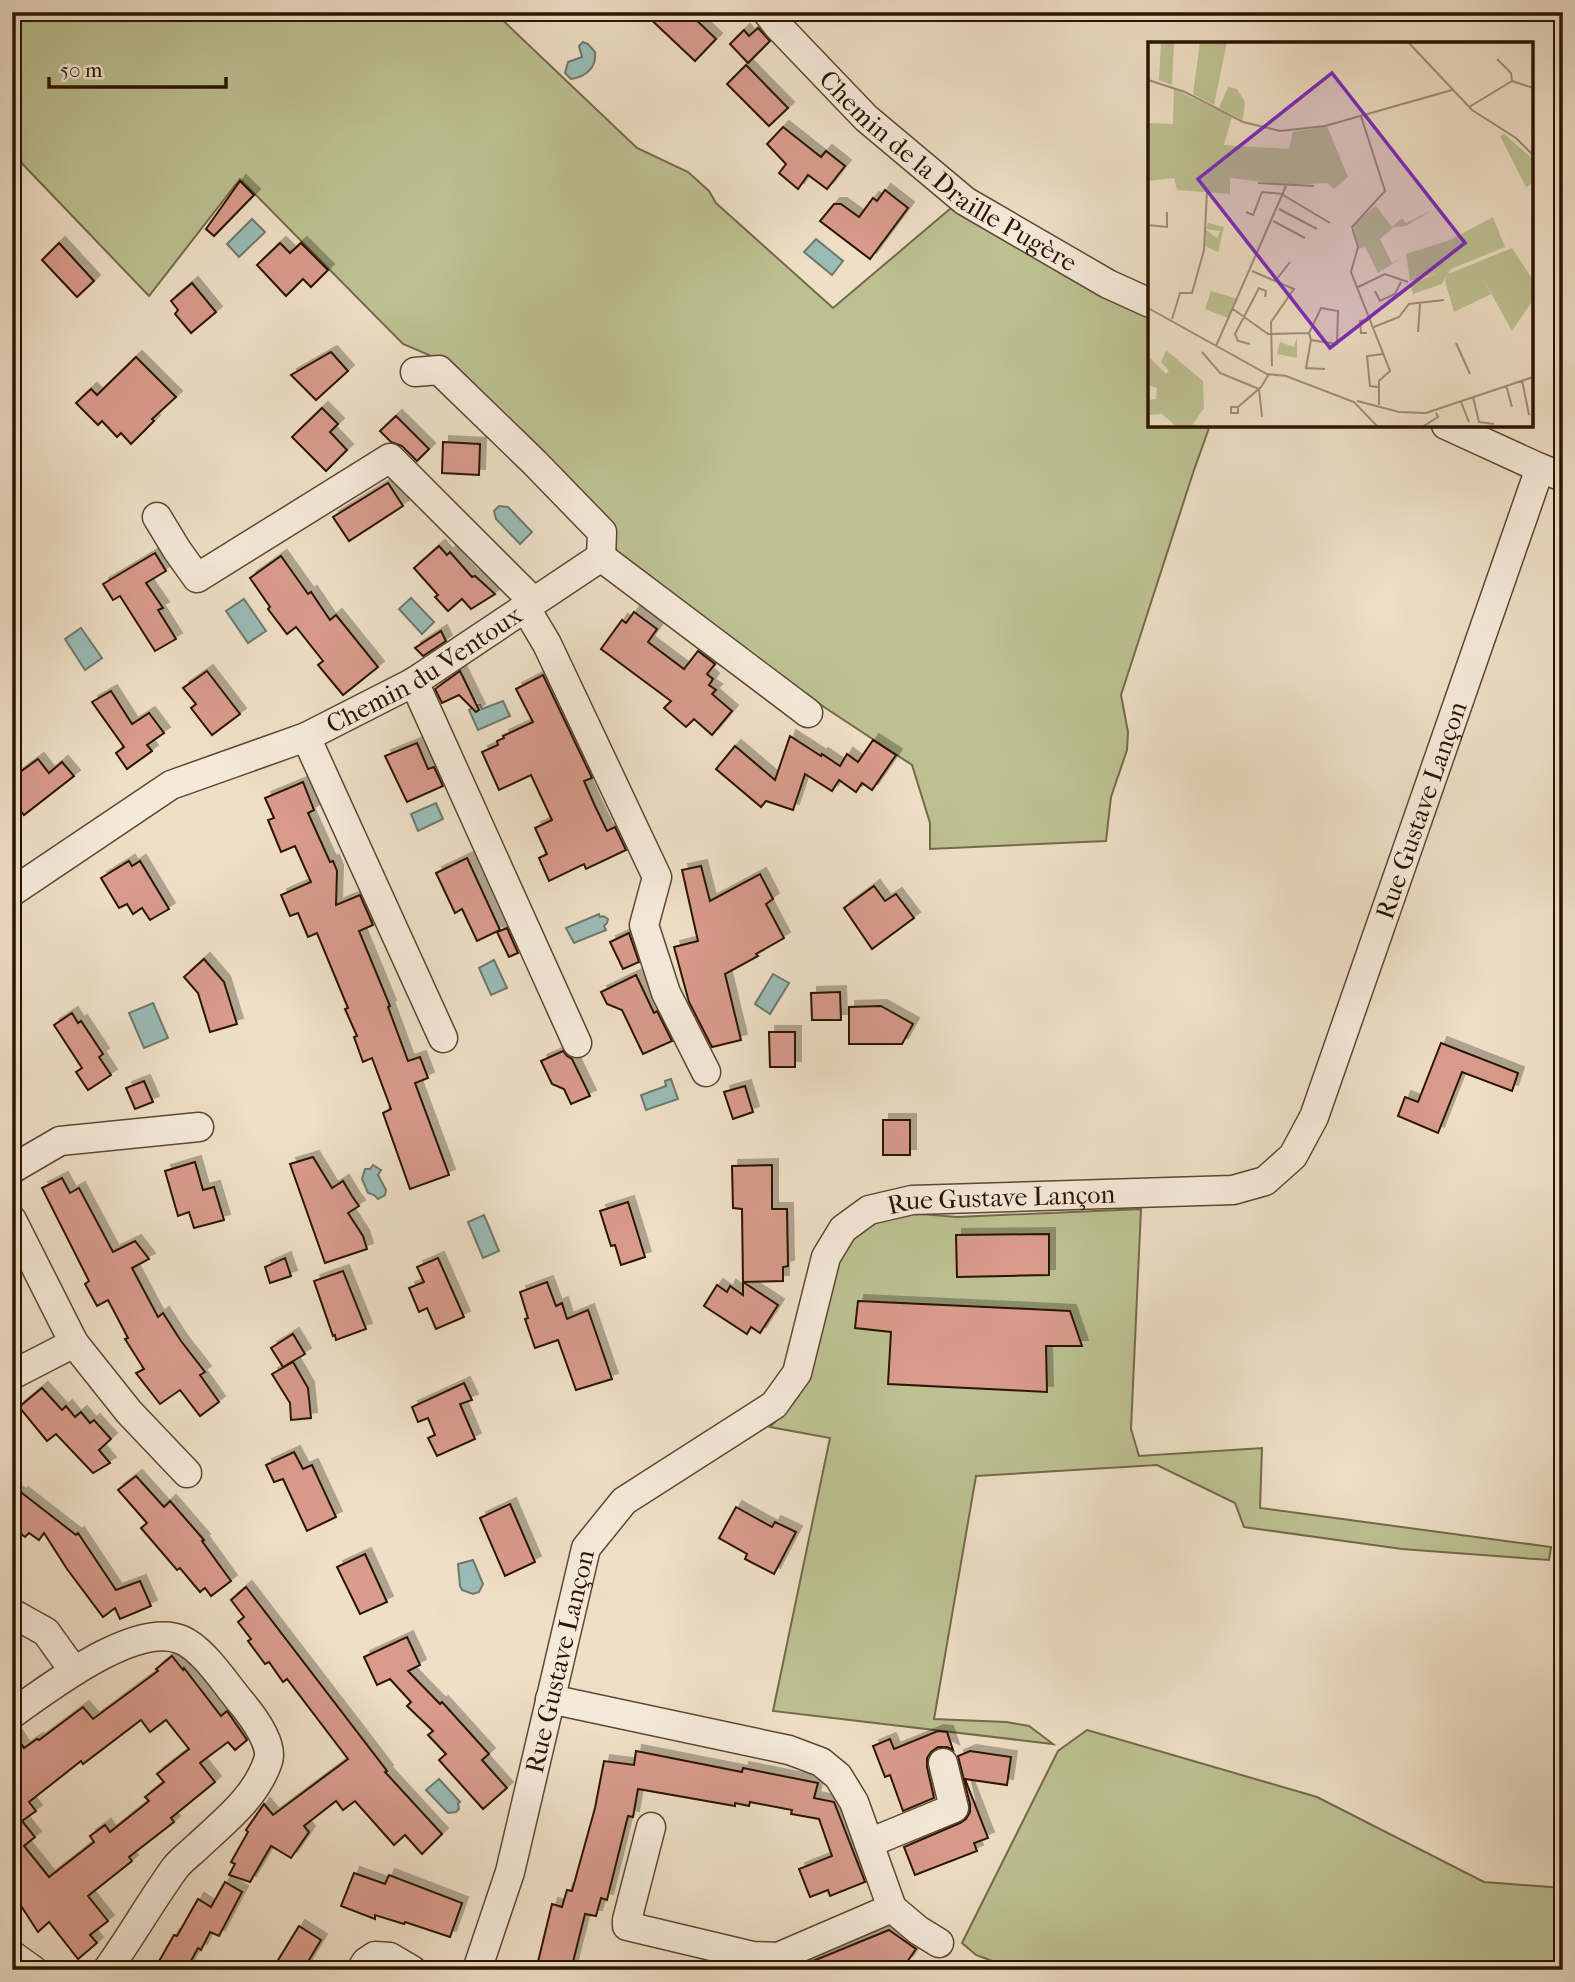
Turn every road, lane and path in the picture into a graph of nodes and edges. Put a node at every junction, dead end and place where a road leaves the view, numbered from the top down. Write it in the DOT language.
graph roads {
  1 [pos="767,12"];
  2 [pos="1148,302"];
  3 [pos="415,372"];
  4 [pos="1450,427"];
  5 [pos="1551,473"];
  6 [pos="157,517"];
  7 [pos="601,557"];
  8 [pos="529,604"];
  9 [pos="414,682"];
  10 [pos="808,713"];
  11 [pos="306,737"];
  12 [pos="12,892"];
  13 [pos="443,1038"];
  14 [pos="578,1043"];
  15 [pos="706,1072"];
  16 [pos="199,1127"];
  17 [pos="12,1169"];
  18 [pos="12,1220"];
  19 [pos="74,1343"];
  20 [pos="12,1375"];
  21 [pos="187,1473"];
  22 [pos="12,1613"];
  23 [pos="74,1671"];
  24 [pos="550,1699"];
  25 [pos="12,1714"];
  26 [pos="943,1763"];
  27 [pos="651,1827"];
  28 [pos="869,1843"];
  29 [pos="892,1908"];
  30 [pos="939,1943"];
  31 [pos="12,1955"];
  32 [pos="33,1970"];
  33 [pos="107,1970"];
  34 [pos="361,1970"];
  35 [pos="412,1970"];
  36 [pos="477,1970"];
  1 -- 2 [label="street, Chemin de la Draille Pugère"];
  3 -- 7 [label="street"];
  4 -- 5 [label="street"];
  5 -- 24 [label="street, Rue Gustave Lançon"];
  6 -- 8 [label="street"];
  7 -- 8 [label="street, Chemin du Ventoux"];
  7 -- 10 [label="street"];
  8 -- 9 [label="street, Chemin du Ventoux"];
  8 -- 15 [label="street"];
  9 -- 11 [label="street, Chemin du Ventoux"];
  9 -- 14 [label="street"];
  11 -- 12 [label="street, Chemin du Ventoux"];
  11 -- 13 [label="street"];
  16 -- 17 [label="street"];
  18 -- 19 [label="street"];
  19 -- 20 [label="street"];
  19 -- 21 [label="street"];
  22 -- 23 [label="street"];
  23 -- 25 [label="street"];
  23 -- 33 [label="street"];
  24 -- 28 [label="street"];
  24 -- 36 [label="street, Rue Gustave Lançon"];
  26 -- 28 [label="street"];
  27 -- 29 [label="street"];
  28 -- 29 [label="street"];
  29 -- 30 [label="street"];
  31 -- 32 [label="street"];
  34 -- 35 [label="street"];
}
